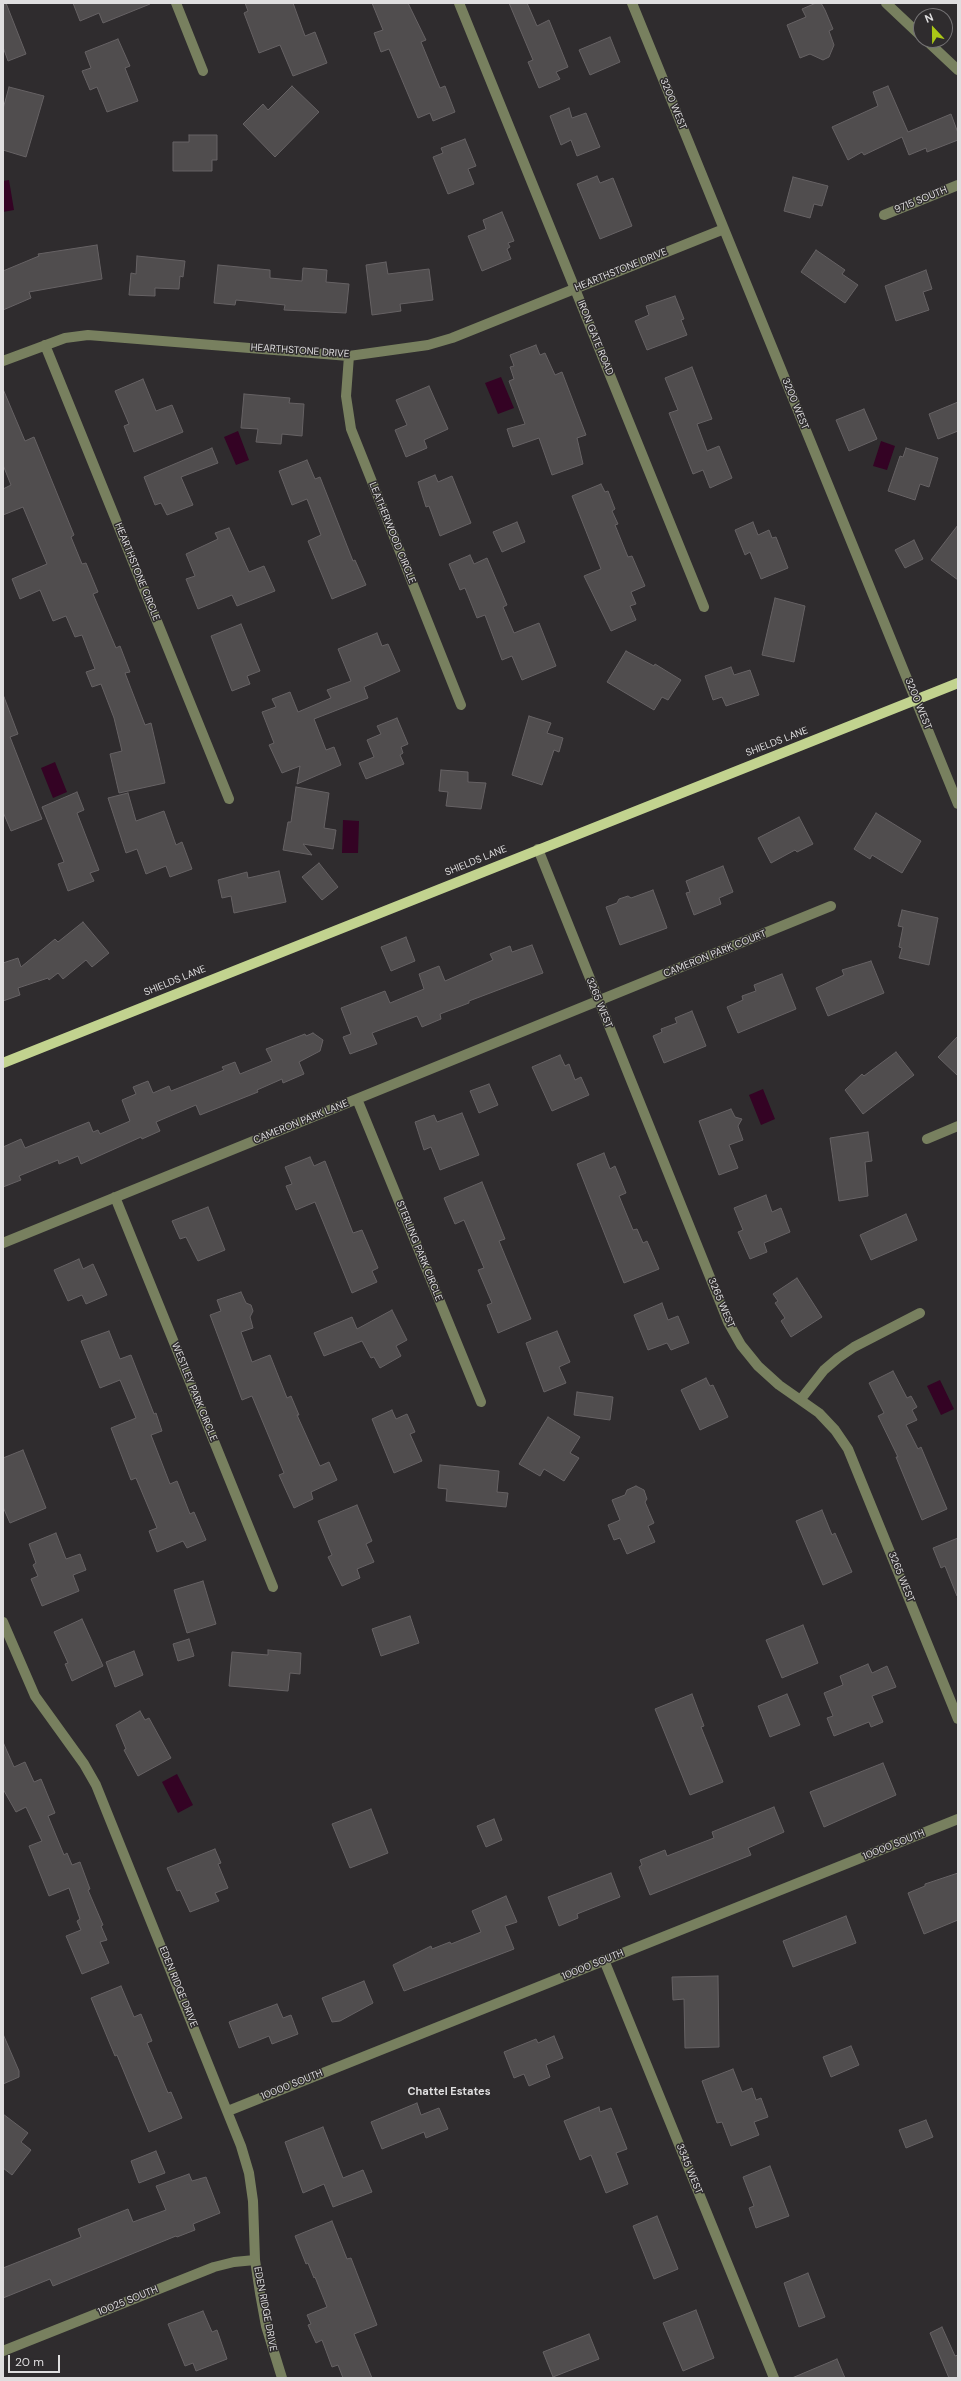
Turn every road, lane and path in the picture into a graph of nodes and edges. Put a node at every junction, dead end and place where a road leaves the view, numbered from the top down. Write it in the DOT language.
graph roads {
  1 [pos="176,3"];
  2 [pos="459,3"];
  3 [pos="632,3"];
  4 [pos="886,3"];
  5 [pos="913,28"];
  6 [pos="935,48"];
  7 [pos="958,70"];
  8 [pos="203,71"];
  9 [pos="958,185"];
  10 [pos="884,215"];
  11 [pos="724,229"];
  12 [pos="575,289"];
  13 [pos="45,345"];
  14 [pos="349,356"];
  15 [pos="3,361"];
  16 [pos="704,607"];
  17 [pos="958,683"];
  18 [pos="916,700"];
  19 [pos="461,705"];
  20 [pos="229,799"];
  21 [pos="958,804"];
  22 [pos="538,849"];
  23 [pos="831,906"];
  24 [pos="598,1001"];
  25 [pos="3,1063"];
  26 [pos="357,1099"];
  27 [pos="958,1126"];
  28 [pos="927,1139"];
  29 [pos="115,1197"];
  30 [pos="3,1243"];
  31 [pos="920,1313"];
  32 [pos="801,1399"];
  33 [pos="481,1402"];
  34 [pos="273,1587"];
  35 [pos="3,1622"];
  36 [pos="958,1719"];
  37 [pos="958,1819"];
  38 [pos="604,1960"];
  39 [pos="228,2111"];
  40 [pos="255,2260"];
  41 [pos="3,2351"];
  42 [pos="282,2378"];
  43 [pos="774,2378"];
  1 -- 8 [label="street"];
  2 -- 12 [label="street, IRON GATE ROAD"];
  3 -- 11 [label="street, 3200 WEST"];
  4 -- 5 [label="street"];
  6 -- 7 [label="street"];
  9 -- 10 [label="street, 9715 SOUTH"];
  11 -- 12 [label="street, HEARTHSTONE DRIVE"];
  11 -- 18 [label="street, 3200 WEST"];
  12 -- 14 [label="street, HEARTHSTONE DRIVE"];
  12 -- 16 [label="street, IRON GATE ROAD"];
  13 -- 14 [label="street, HEARTHSTONE DRIVE"];
  13 -- 15 [label="street, HEARTHSTONE DRIVE"];
  13 -- 20 [label="street, HEARTHSTONE CIRCLE"];
  14 -- 19 [label="street, LEATHERWOOD CIRCLE"];
  17 -- 18 [label="main road, SHIELDS LANE"];
  18 -- 21 [label="street, 3200 WEST"];
  18 -- 22 [label="main road, SHIELDS LANE"];
  22 -- 24 [label="street, 3265 WEST"];
  22 -- 25 [label="main road, SHIELDS LANE"];
  23 -- 24 [label="street, CAMERON PARK COURT"];
  24 -- 26 [label="street, CAMERON PARK LANE"];
  24 -- 32 [label="street, 3265 WEST"];
  26 -- 29 [label="street, CAMERON PARK LANE"];
  26 -- 33 [label="street, STERLING PARK CIRCLE"];
  27 -- 28 [label="street"];
  29 -- 30 [label="street, CAMERON PARK LANE"];
  29 -- 34 [label="street, WESTLEY PARK CIRCLE"];
  31 -- 32 [label="street"];
  32 -- 36 [label="street, 3265 WEST"];
  35 -- 39 [label="street, EDEN RIDGE DRIVE"];
  37 -- 38 [label="street, 10000 SOUTH"];
  38 -- 39 [label="street, 10000 SOUTH"];
  38 -- 43 [label="street, 3345 WEST"];
  39 -- 40 [label="street, EDEN RIDGE DRIVE"];
  40 -- 41 [label="street, 10025 SOUTH"];
  40 -- 42 [label="street, EDEN RIDGE DRIVE"];
}
